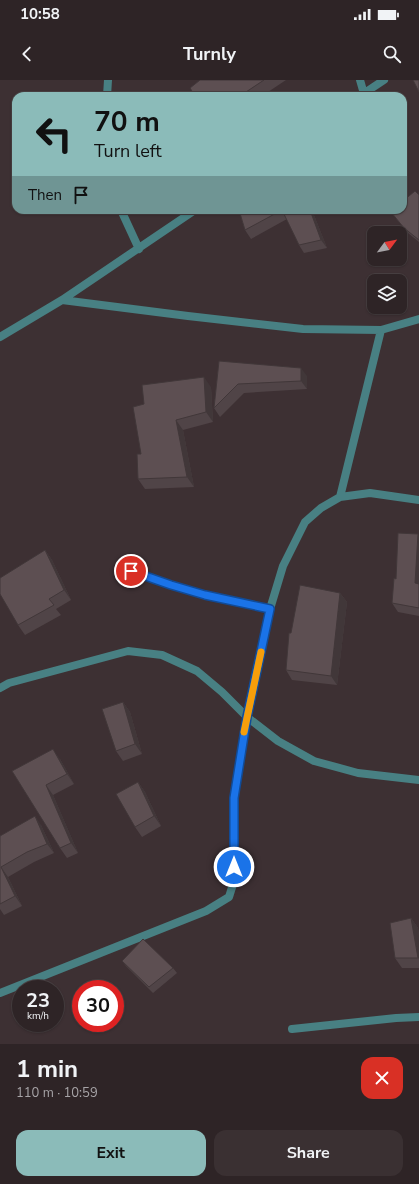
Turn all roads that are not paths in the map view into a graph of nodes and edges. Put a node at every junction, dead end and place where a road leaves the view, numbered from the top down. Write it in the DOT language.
graph roads {
  1 [pos="108,80"];
  2 [pos="360,80"];
  3 [pos="384,80"];
  4 [pos="107,92"];
  5 [pos="362,92"];
  6 [pos="366,92"];
  7 [pos="123,214"];
  8 [pos="189,214"];
  9 [pos="139,249"];
  10 [pos="62,300"];
  11 [pos="419,319"];
  12 [pos="381,330"];
  13 [pos="0,337"];
  14 [pos="340,497"];
  15 [pos="419,500"];
  16 [pos="131,571"];
  17 [pos="270,609"];
  18 [pos="0,688"];
  19 [pos="247,717"];
  20 [pos="419,780"];
  21 [pos="0,993"];
  22 [pos="419,1017"];
  23 [pos="292,1029"];
  1 -- 4 [label="street"];
  2 -- 5 [label="street"];
  3 -- 6 [label="street"];
  7 -- 9 [label="street"];
  8 -- 9 [label="street"];
  9 -- 10 [label="street"];
  10 -- 12 [label="street"];
  10 -- 13 [label="street"];
  11 -- 12 [label="street"];
  12 -- 14 [label="street"];
  14 -- 15 [label="street"];
  14 -- 17 [label="street"];
  16 -- 17 [label="street"];
  17 -- 19 [label="street"];
  18 -- 19 [label="street"];
  19 -- 20 [label="street"];
  19 -- 21 [label="street"];
  22 -- 23 [label="street"];
}
